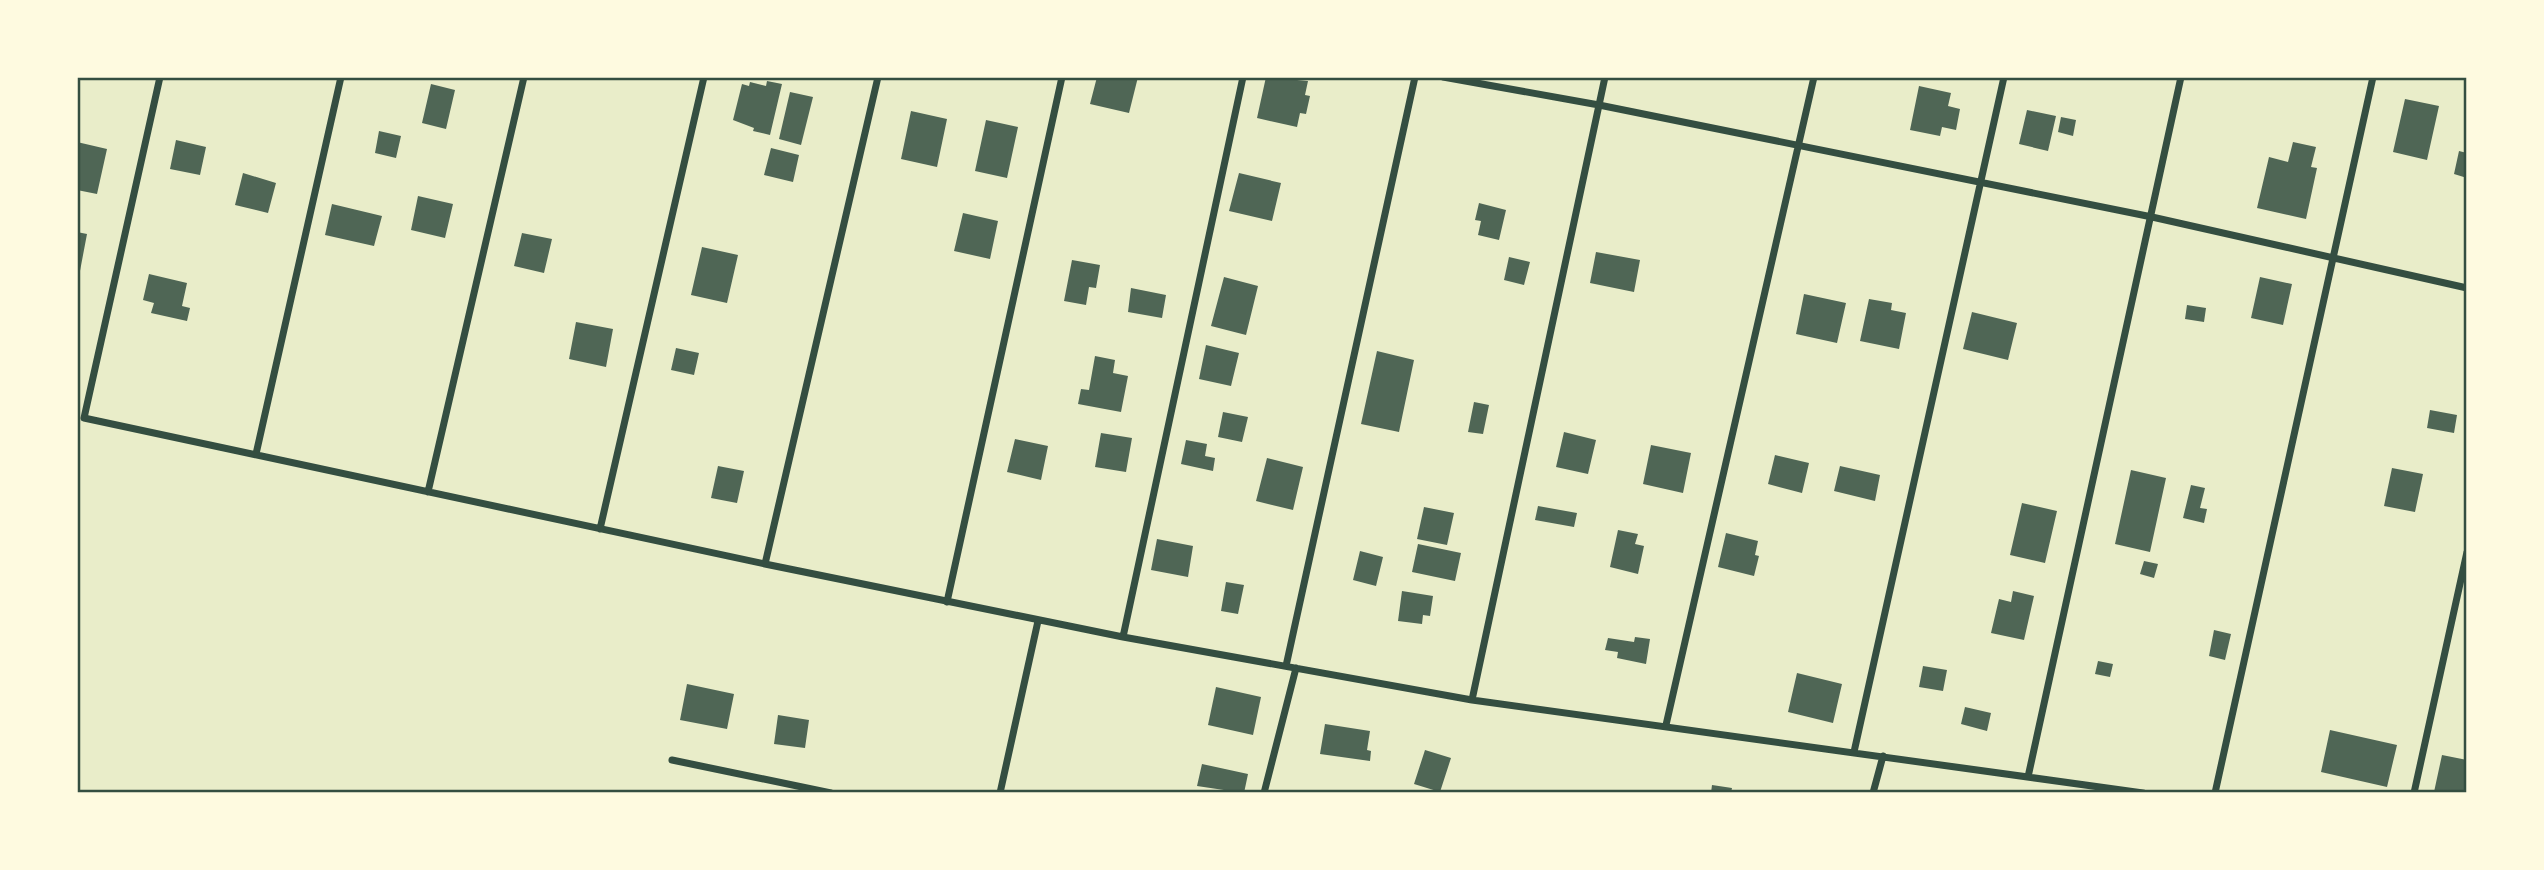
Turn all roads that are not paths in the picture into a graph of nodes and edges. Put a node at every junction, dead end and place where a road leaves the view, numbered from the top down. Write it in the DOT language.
graph roads {
  1 [pos="160,77"];
  2 [pos="341,77"];
  3 [pos="524,77"];
  4 [pos="704,77"];
  5 [pos="878,77"];
  6 [pos="1062,77"];
  7 [pos="1243,77"];
  8 [pos="1415,77"];
  9 [pos="1443,77"];
  10 [pos="1605,77"];
  11 [pos="1814,77"];
  12 [pos="2004,77"];
  13 [pos="2181,77"];
  14 [pos="2373,77"];
  15 [pos="1599,105"];
  16 [pos="1798,147"];
  17 [pos="1980,185"];
  18 [pos="2152,217"];
  19 [pos="2334,257"];
  20 [pos="2467,288"];
  21 [pos="256,454"];
  22 [pos="428,492"];
  23 [pos="600,529"];
  24 [pos="2467,552"];
  25 [pos="765,564"];
  26 [pos="947,602"];
  27 [pos="1038,621"];
  28 [pos="1123,637"];
  29 [pos="1286,666"];
  30 [pos="1296,668"];
  31 [pos="1472,700"];
  32 [pos="1666,725"];
  33 [pos="1854,752"];
  34 [pos="1883,757"];
  35 [pos="672,760"];
  36 [pos="2028,776"];
  37 [pos="831,793"];
  38 [pos="999,793"];
  39 [pos="1264,793"];
  40 [pos="1872,793"];
  41 [pos="2143,793"];
  42 [pos="2215,793"];
  43 [pos="2414,793"];
  1 -- 21 [label="street"];
  2 -- 21 [label="street"];
  3 -- 22 [label="street"];
  4 -- 23 [label="street"];
  5 -- 25 [label="street"];
  6 -- 26 [label="street"];
  7 -- 28 [label="street"];
  8 -- 29 [label="street"];
  9 -- 15 [label="street"];
  10 -- 15 [label="street"];
  11 -- 16 [label="street"];
  12 -- 17 [label="street"];
  13 -- 18 [label="street"];
  14 -- 19 [label="street"];
  15 -- 16 [label="street"];
  15 -- 31 [label="street"];
  16 -- 17 [label="street"];
  16 -- 32 [label="street"];
  17 -- 18 [label="street"];
  17 -- 33 [label="street"];
  18 -- 19 [label="street"];
  18 -- 36 [label="street"];
  19 -- 20 [label="street"];
  19 -- 42 [label="street"];
  21 -- 22 [label="street"];
  22 -- 23 [label="street"];
  23 -- 25 [label="street"];
  24 -- 43 [label="street"];
  25 -- 26 [label="street"];
  26 -- 27 [label="street"];
  27 -- 28 [label="street"];
  27 -- 38 [label="street"];
  28 -- 29 [label="street"];
  29 -- 30 [label="street"];
  30 -- 31 [label="street"];
  30 -- 39 [label="street"];
  31 -- 32 [label="street"];
  32 -- 33 [label="street"];
  33 -- 34 [label="street"];
  34 -- 36 [label="street"];
  34 -- 40 [label="street"];
  35 -- 37 [label="street"];
  36 -- 41 [label="street"];
}
